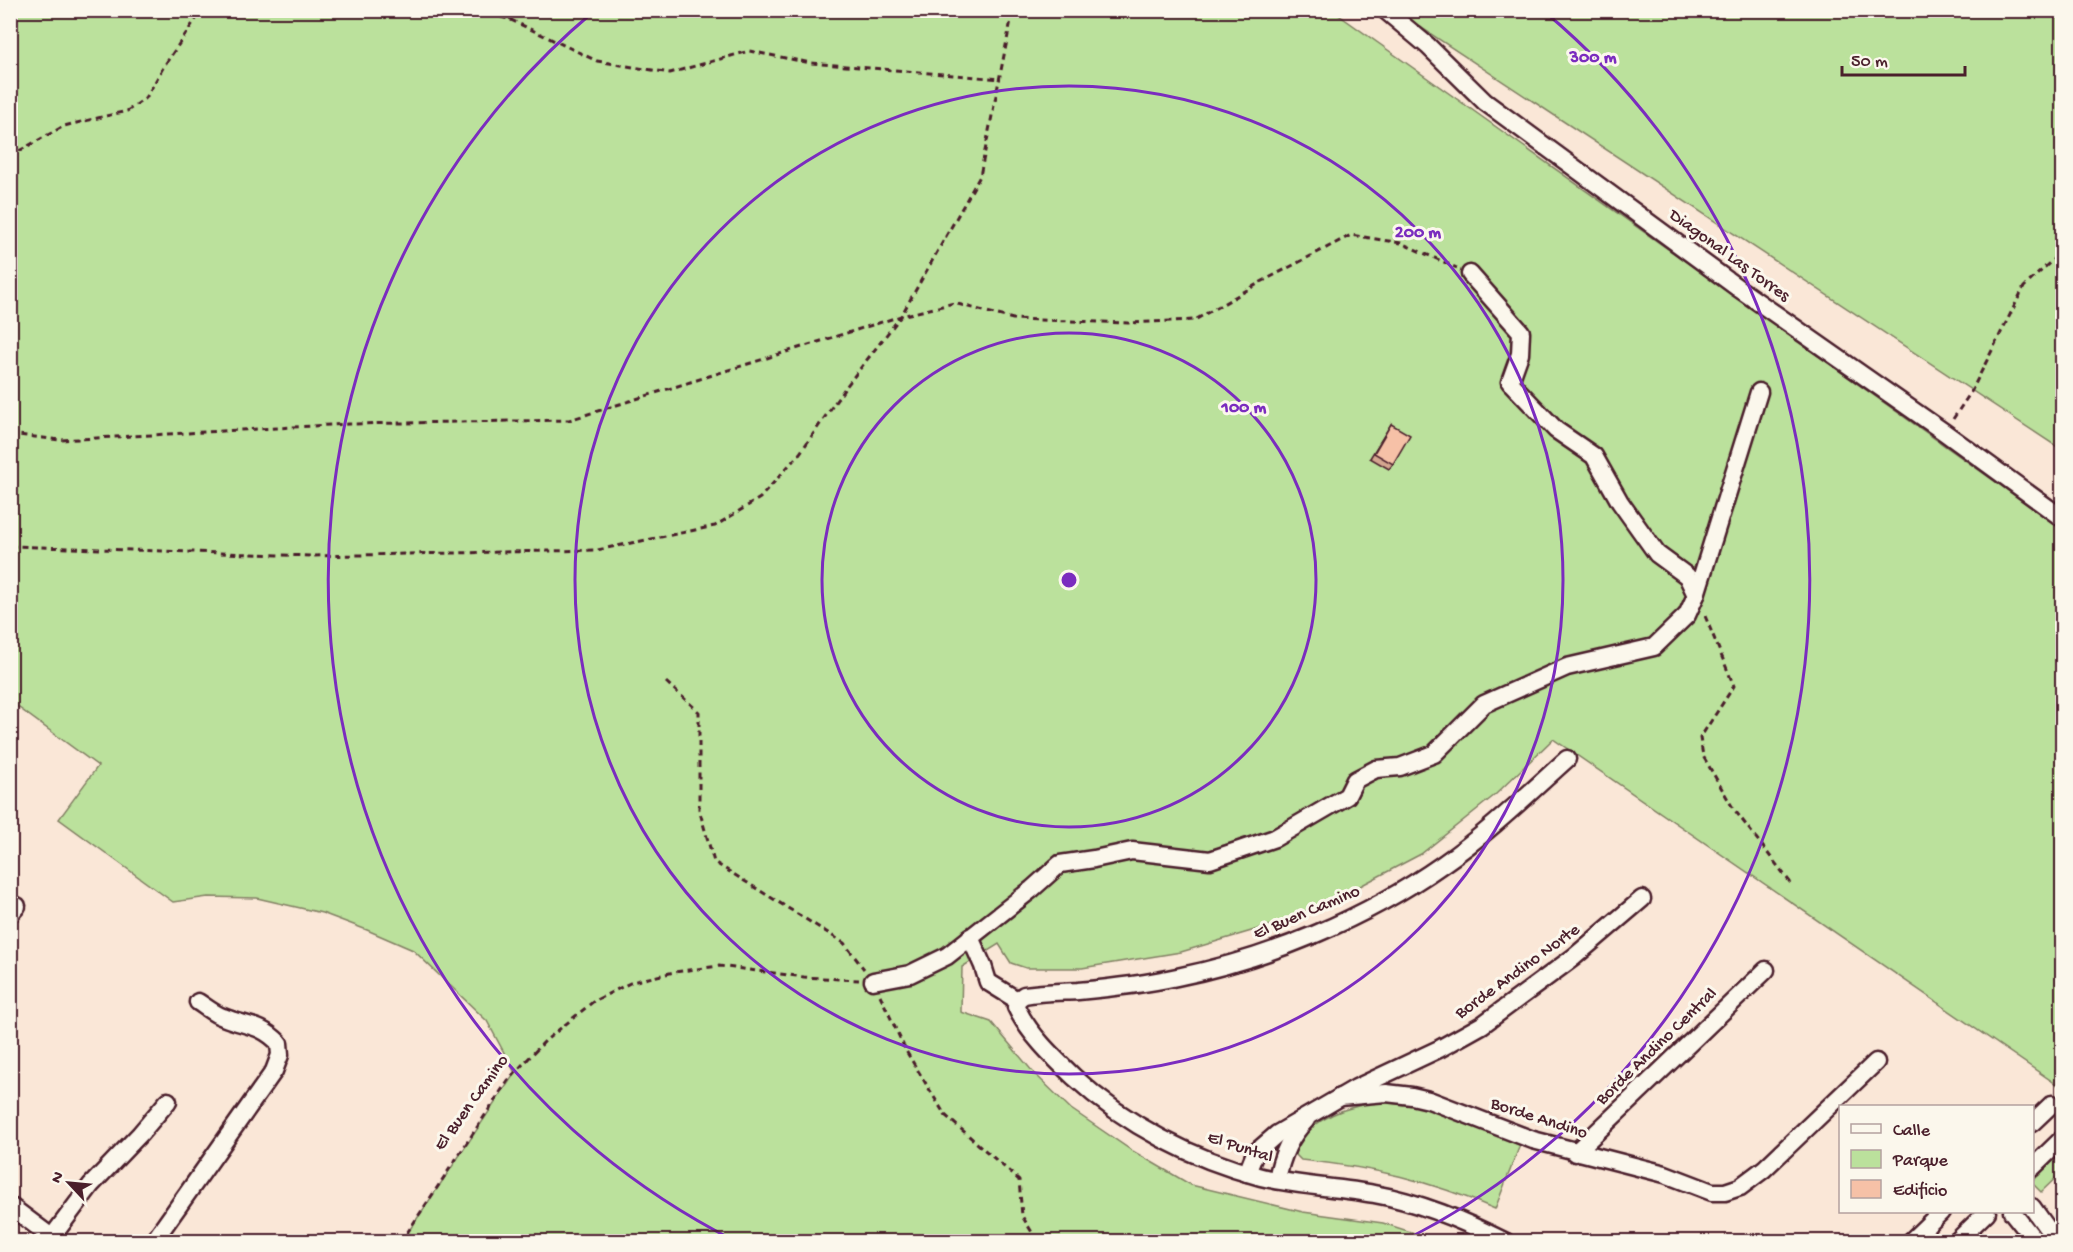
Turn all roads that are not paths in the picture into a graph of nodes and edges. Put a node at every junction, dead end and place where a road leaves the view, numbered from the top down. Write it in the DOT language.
graph roads {
  1 [pos="1385,10"];
  2 [pos="1470,274"];
  3 [pos="1759,392"];
  4 [pos="2062,518"];
  5 [pos="1696,595"];
  6 [pos="1567,759"];
  7 [pos="1642,900"];
  8 [pos="970,937"];
  9 [pos="1766,970"];
  10 [pos="873,981"];
  11 [pos="1017,1000"];
  12 [pos="198,1002"];
  13 [pos="1876,1062"];
  14 [pos="1409,1063"];
  15 [pos="1412,1096"];
  16 [pos="1340,1097"];
  17 [pos="168,1101"];
  18 [pos="2052,1104"];
  19 [pos="1311,1115"];
  20 [pos="2034,1121"];
  21 [pos="2062,1139"];
  22 [pos="1575,1153"];
  23 [pos="2034,1166"];
  24 [pos="1247,1173"];
  25 [pos="1277,1180"];
  26 [pos="10,1206"];
  27 [pos="2034,1210"];
  28 [pos="1940,1213"];
  29 [pos="1986,1213"];
  30 [pos="2013,1213"];
  31 [pos="55,1239"];
  32 [pos="153,1242"];
  33 [pos="1506,1242"];
  34 [pos="1910,1242"];
  35 [pos="1956,1242"];
  36 [pos="2036,1242"];
  37 [pos="2057,1242"];
  1 -- 4 [label="street, Diagonal Las Torres"];
  2 -- 5 [label="street"];
  3 -- 5 [label="street"];
  5 -- 8 [label="street"];
  6 -- 11 [label="street, El Buen Camino"];
  7 -- 14 [label="street, Borde Andino Norte"];
  8 -- 10 [label="street"];
  8 -- 11 [label="street"];
  9 -- 22 [label="street, Borde Andino Central"];
  11 -- 24 [label="street, El Puntal"];
  12 -- 32 [label="street"];
  13 -- 22 [label="street, Borde Andino"];
  14 -- 15 [label="street"];
  14 -- 16 [label="street, Borde Andino Norte"];
  15 -- 16 [label="street, Borde Andino"];
  15 -- 22 [label="street, Borde Andino"];
  16 -- 19 [label="street, Borde Andino Norte"];
  17 -- 31 [label="street"];
  18 -- 20 [label="street"];
  19 -- 24 [label="street"];
  19 -- 25 [label="street"];
  21 -- 23 [label="street"];
  24 -- 25 [label="street, El Puntal"];
  25 -- 33 [label="street, El Puntal"];
  26 -- 31 [label="street"];
  27 -- 37 [label="street"];
  28 -- 34 [label="street"];
  29 -- 35 [label="street"];
  30 -- 36 [label="street"];
}
